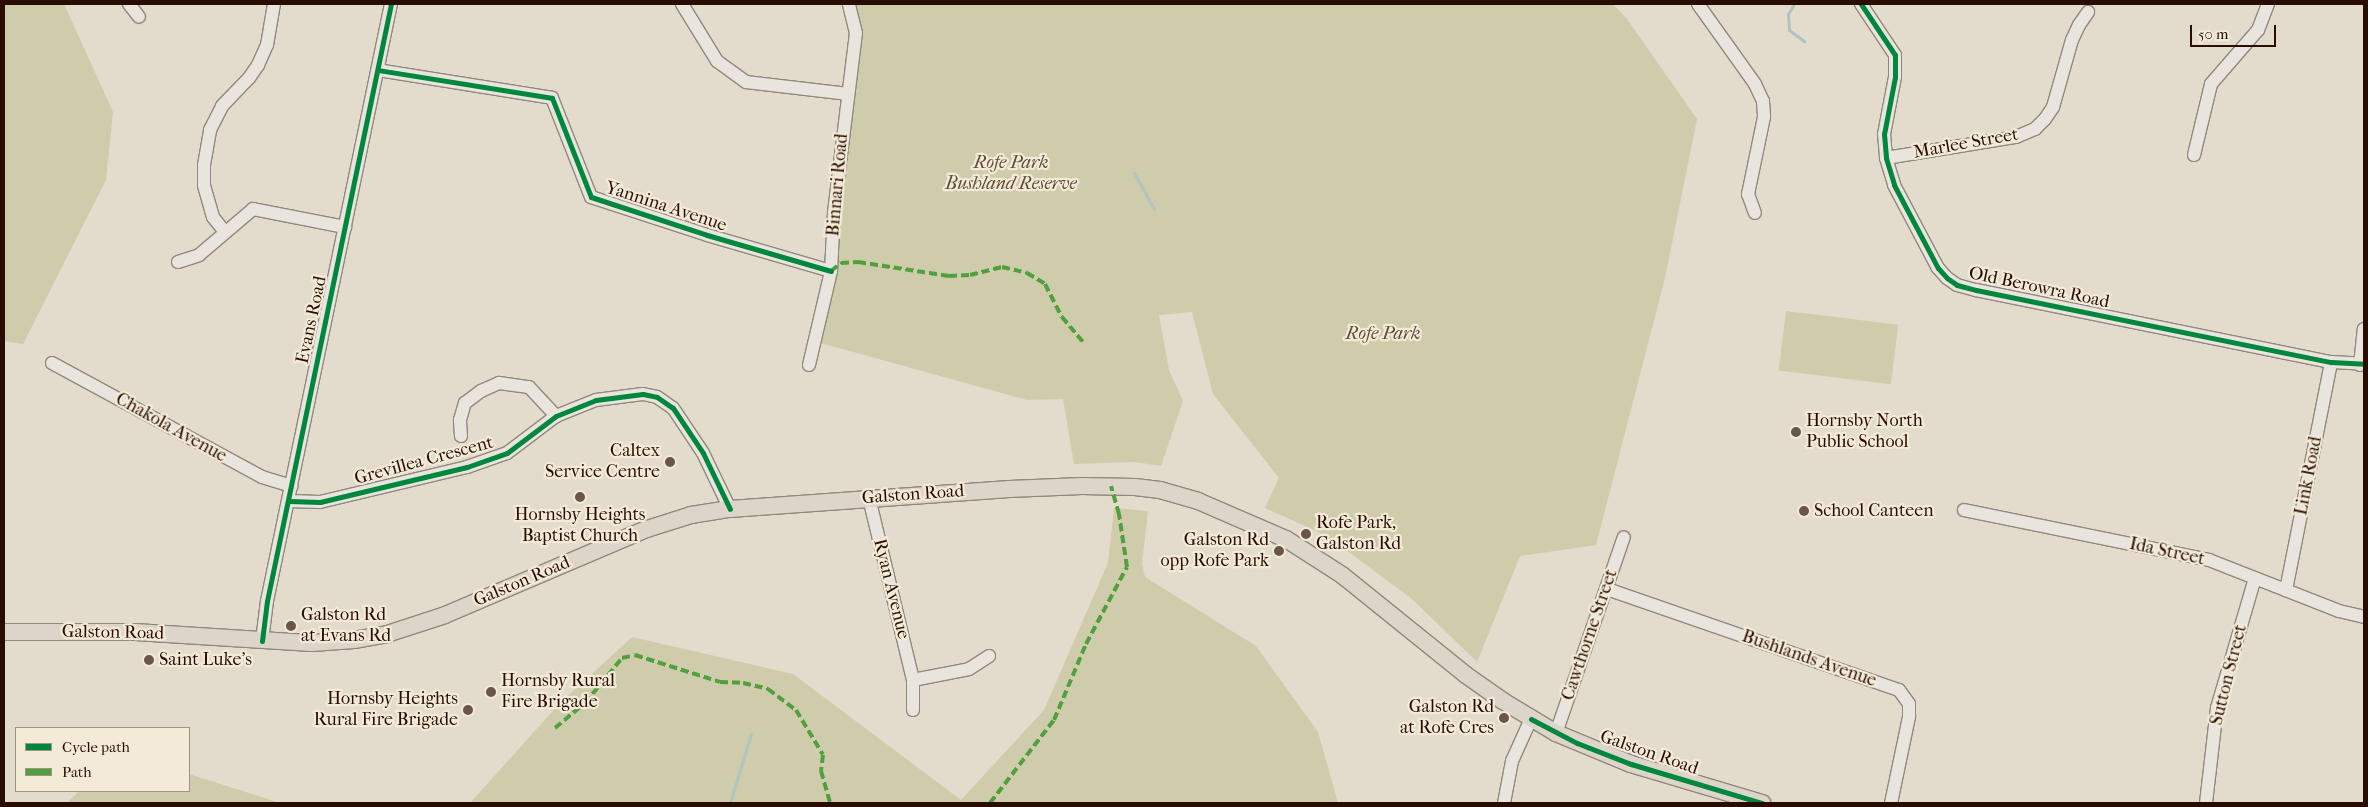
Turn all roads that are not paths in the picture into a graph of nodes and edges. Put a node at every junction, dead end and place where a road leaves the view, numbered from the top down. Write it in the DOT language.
graph roads {
  1 [pos="129,4"];
  2 [pos="274,4"];
  3 [pos="390,4"];
  4 [pos="682,4"];
  5 [pos="849,4"];
  6 [pos="1698,4"];
  7 [pos="1861,4"];
  8 [pos="2268,4"];
  9 [pos="2088,12"];
  10 [pos="139,17"];
  11 [pos="378,70"];
  12 [pos="848,94"];
  13 [pos="2194,155"];
  14 [pos="1886,158"];
  15 [pos="1755,213"];
  16 [pos="345,227"];
  17 [pos="225,232"];
  18 [pos="178,262"];
  19 [pos="832,270"];
  20 [pos="2364,329"];
  21 [pos="2331,362"];
  22 [pos="52,363"];
  23 [pos="2362,364"];
  24 [pos="810,365"];
  25 [pos="556,416"];
  26 [pos="461,436"];
  27 [pos="292,486"];
  28 [pos="869,498"];
  29 [pos="289,501"];
  30 [pos="730,509"];
  31 [pos="1964,510"];
  32 [pos="1624,537"];
  33 [pos="2255,578"];
  34 [pos="1607,590"];
  35 [pos="2286,590"];
  36 [pos="2364,617"];
  37 [pos="4,632"];
  38 [pos="262,641"];
  39 [pos="989,656"];
  40 [pos="913,680"];
  41 [pos="913,710"];
  42 [pos="1530,718"];
  43 [pos="1556,733"];
  44 [pos="1504,803"];
  45 [pos="1762,803"];
  46 [pos="1891,803"];
  47 [pos="2206,803"];
  1 -- 10 [label="street"];
  2 -- 17 [label="street"];
  3 -- 11 [label="street, Evans Road"];
  4 -- 12 [label="street"];
  5 -- 12 [label="street, Binnari Road"];
  6 -- 15 [label="street"];
  7 -- 14 [label="street, Old Berowra Road"];
  8 -- 13 [label="street"];
  9 -- 14 [label="street, Marlee Street"];
  11 -- 16 [label="street, Evans Road"];
  11 -- 19 [label="street, Yannina Avenue"];
  12 -- 19 [label="street, Binnari Road"];
  14 -- 21 [label="street, Old Berowra Road"];
  16 -- 17 [label="street"];
  16 -- 27 [label="street, Evans Road"];
  17 -- 18 [label="street"];
  19 -- 24 [label="street, Binnari Road"];
  20 -- 23 [label="street"];
  21 -- 23 [label="street, Old Berowra Road"];
  21 -- 35 [label="street, Link Road"];
  22 -- 27 [label="street, Chakola Avenue"];
  25 -- 26 [label="street, Grevillea Crescent"];
  25 -- 29 [label="street, Grevillea Crescent"];
  25 -- 30 [label="street, Grevillea Crescent"];
  27 -- 29 [label="street, Evans Road"];
  28 -- 30 [label="main road, Galston Road"];
  28 -- 40 [label="street, Ryan Avenue"];
  28 -- 42 [label="main road, Galston Road"];
  29 -- 38 [label="street, Evans Road"];
  30 -- 38 [label="main road, Galston Road"];
  31 -- 33 [label="street, Ida Street"];
  32 -- 34 [label="street, Cawthorne Street"];
  33 -- 35 [label="street, Ida Street"];
  33 -- 47 [label="street, Sutton Street"];
  34 -- 43 [label="street, Cawthorne Street"];
  34 -- 46 [label="street, Bushlands Avenue"];
  35 -- 36 [label="street, Ida Street"];
  37 -- 38 [label="main road, Galston Road"];
  39 -- 40 [label="street"];
  40 -- 41 [label="street, Ryan Avenue"];
  42 -- 43 [label="main road, Galston Road"];
  42 -- 44 [label="street"];
  43 -- 45 [label="main road, Galston Road"];
}
